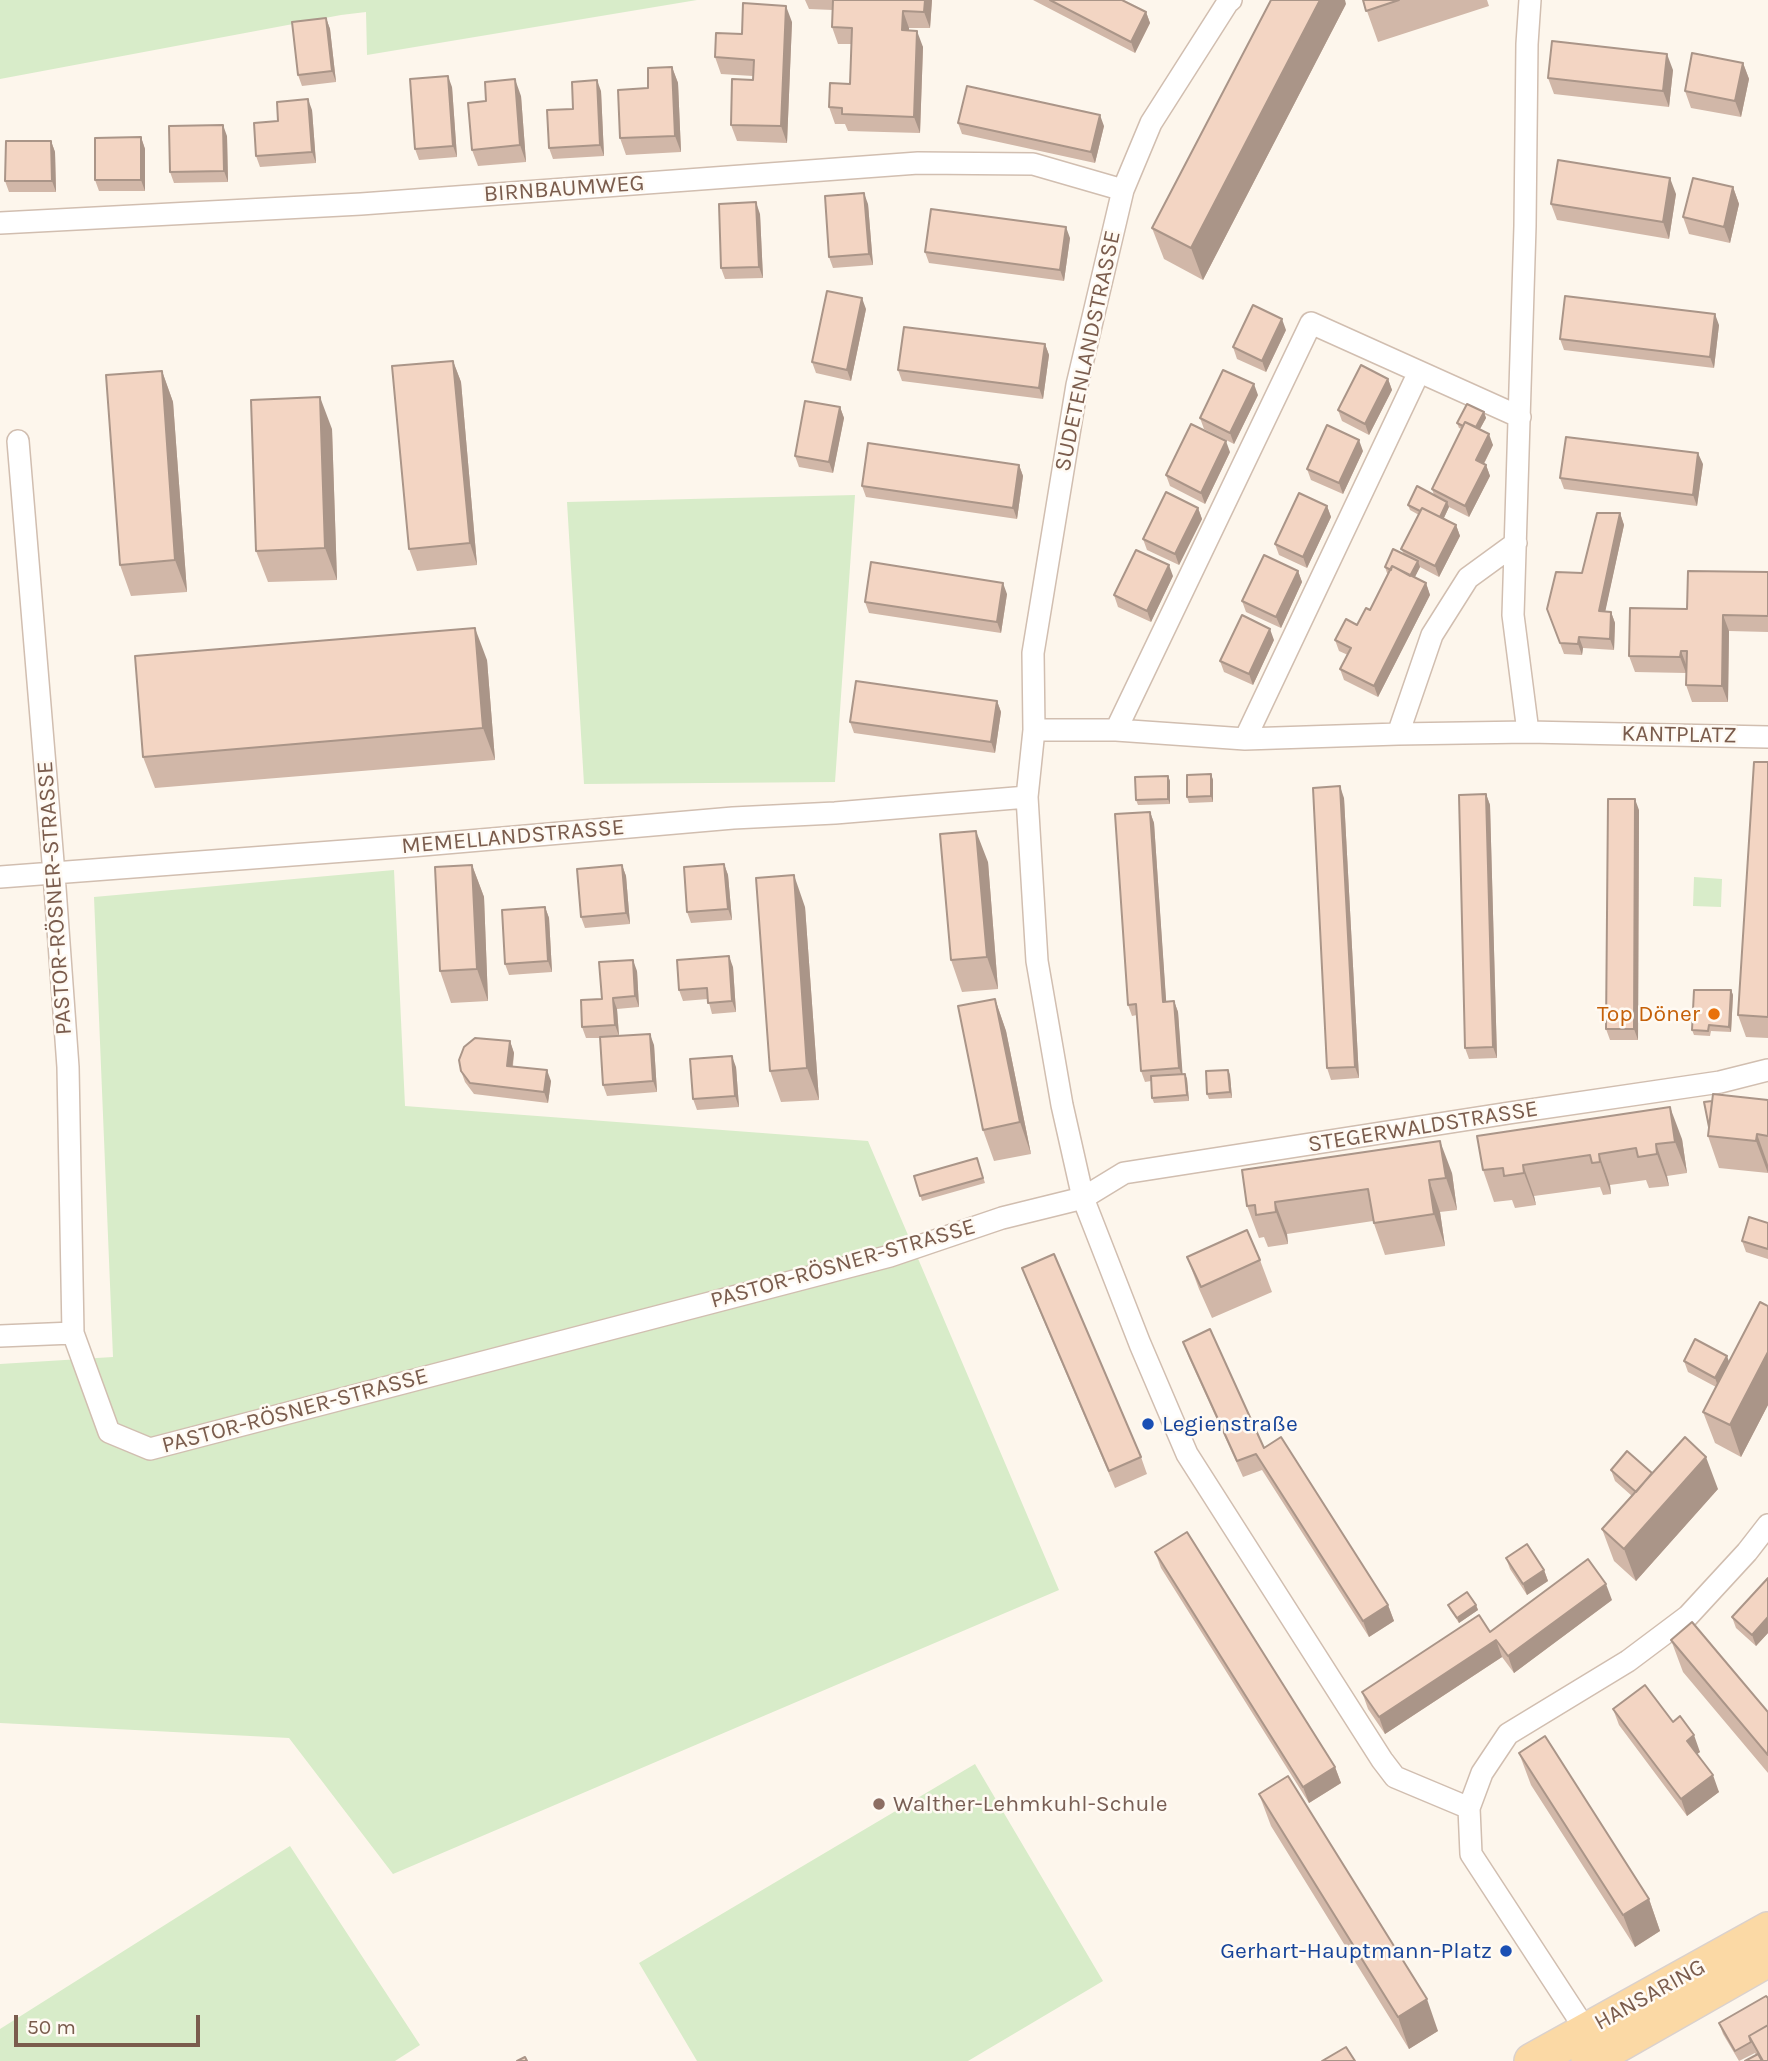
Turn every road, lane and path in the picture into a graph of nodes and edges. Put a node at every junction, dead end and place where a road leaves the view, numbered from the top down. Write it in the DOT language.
graph roads {
  1 [pos="1231,0"];
  2 [pos="1530,0"];
  3 [pos="1123,190"];
  4 [pos="0,223"];
  5 [pos="1419,372"];
  6 [pos="1520,417"];
  7 [pos="18,441"];
  8 [pos="1516,543"];
  9 [pos="1034,730"];
  10 [pos="1116,730"];
  11 [pos="1528,732"];
  12 [pos="1398,734"];
  13 [pos="1768,737"];
  14 [pos="1245,739"];
  15 [pos="1027,797"];
  16 [pos="54,874"];
  17 [pos="0,877"];
  18 [pos="1768,1070"];
  19 [pos="1083,1198"];
  20 [pos="73,1333"];
  21 [pos="0,1336"];
  22 [pos="1768,1525"];
  23 [pos="1469,1808"];
  24 [pos="1768,1930"];
  25 [pos="1768,1959"];
  26 [pos="1592,2049"];
  27 [pos="1532,2061"];
  1 -- 3 [label="street, SUDETENLANDSTRASSE"];
  2 -- 6 [label="street"];
  3 -- 4 [label="street, BIRNBAUMWEG"];
  3 -- 9 [label="street, SUDETENLANDSTRASSE"];
  5 -- 6 [label="street"];
  5 -- 10 [label="street"];
  5 -- 14 [label="street"];
  6 -- 8 [label="street"];
  7 -- 16 [label="street, PASTOR-RÖSNER-STRASSE"];
  8 -- 11 [label="street"];
  8 -- 12 [label="street"];
  9 -- 10 [label="street"];
  9 -- 15 [label="street, SUDETENLANDSTRASSE"];
  10 -- 14 [label="street"];
  11 -- 12 [label="street"];
  11 -- 13 [label="street, KANTPLATZ"];
  12 -- 14 [label="street"];
  15 -- 16 [label="street, MEMELLANDSTRASSE"];
  15 -- 19 [label="street"];
  16 -- 17 [label="street, MEMELLANDSTRASSE"];
  16 -- 20 [label="street, PASTOR-RÖSNER-STRASSE"];
  18 -- 19 [label="street, STEGERWALDSTRASSE"];
  19 -- 20 [label="street, PASTOR-RÖSNER-STRASSE"];
  19 -- 23 [label="street"];
  20 -- 21 [label="street"];
  22 -- 23 [label="street"];
  23 -- 26 [label="street"];
  24 -- 26 [label="main road, HANSARING"];
  25 -- 26 [label="main road, HANSARING"];
  26 -- 27 [label="main road, HANSARING"];
}
